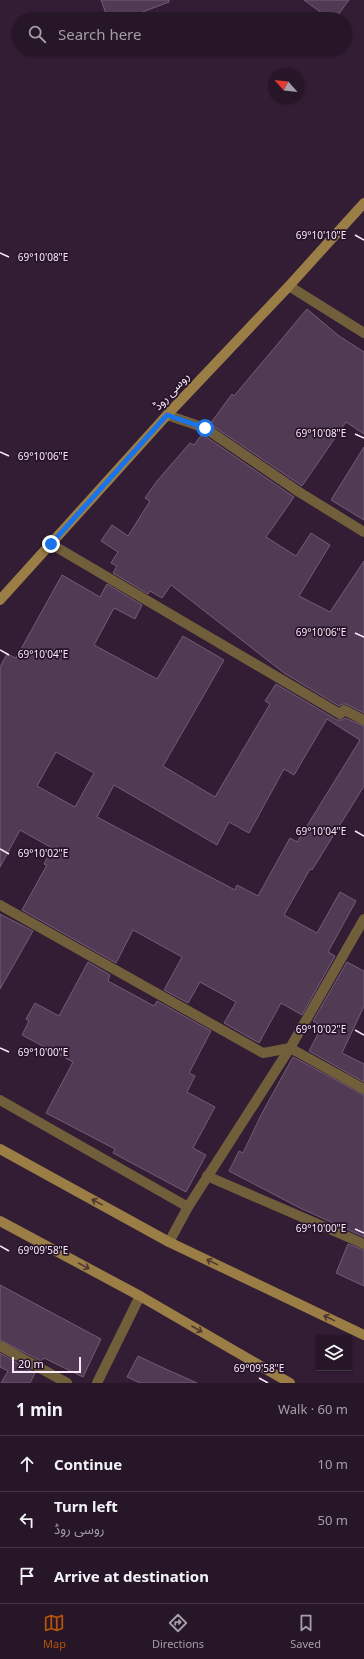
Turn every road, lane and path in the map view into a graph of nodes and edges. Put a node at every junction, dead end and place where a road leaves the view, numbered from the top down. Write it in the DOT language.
graph roads {
  1 [pos="364,203"];
  2 [pos="289,286"];
  3 [pos="364,333"];
  4 [pos="167,415"];
  5 [pos="364,532"];
  6 [pos="51,544"];
  7 [pos="0,600"];
  8 [pos="364,720"];
  9 [pos="0,904"];
  10 [pos="364,919"];
  11 [pos="290,1048"];
  12 [pos="364,1089"];
  13 [pos="0,1100"];
  14 [pos="0,1149"];
  15 [pos="207,1176"];
  16 [pos="188,1207"];
  17 [pos="0,1221"];
  18 [pos="169,1242"];
  19 [pos="364,1244"];
  20 [pos="140,1296"];
  21 [pos="364,1335"];
  22 [pos="0,1346"];
  23 [pos="67,1383"];
  24 [pos="97,1383"];
  25 [pos="290,1383"];
  1 -- 2 [label="street, روسی روڈ"];
  2 -- 3 [label="street"];
  2 -- 4 [label="street, روسی روڈ"];
  4 -- 5 [label="street"];
  4 -- 6 [label="street, روسی روڈ"];
  6 -- 7 [label="street, روسی روڈ"];
  6 -- 8 [label="street"];
  9 -- 11 [label="street"];
  10 -- 11 [label="street"];
  11 -- 12 [label="street"];
  11 -- 15 [label="street"];
  13 -- 16 [label="street"];
  18 -- 14 [label="street, one-way"];
  15 -- 16 [label="street"];
  15 -- 19 [label="street"];
  16 -- 18 [label="street"];
  17 -- 20 [label="street, one-way"];
  21 -- 18 [label="street, one-way"];
  20 -- 24 [label="street"];
  20 -- 25 [label="street, one-way"];
  22 -- 23 [label="street"];
}
